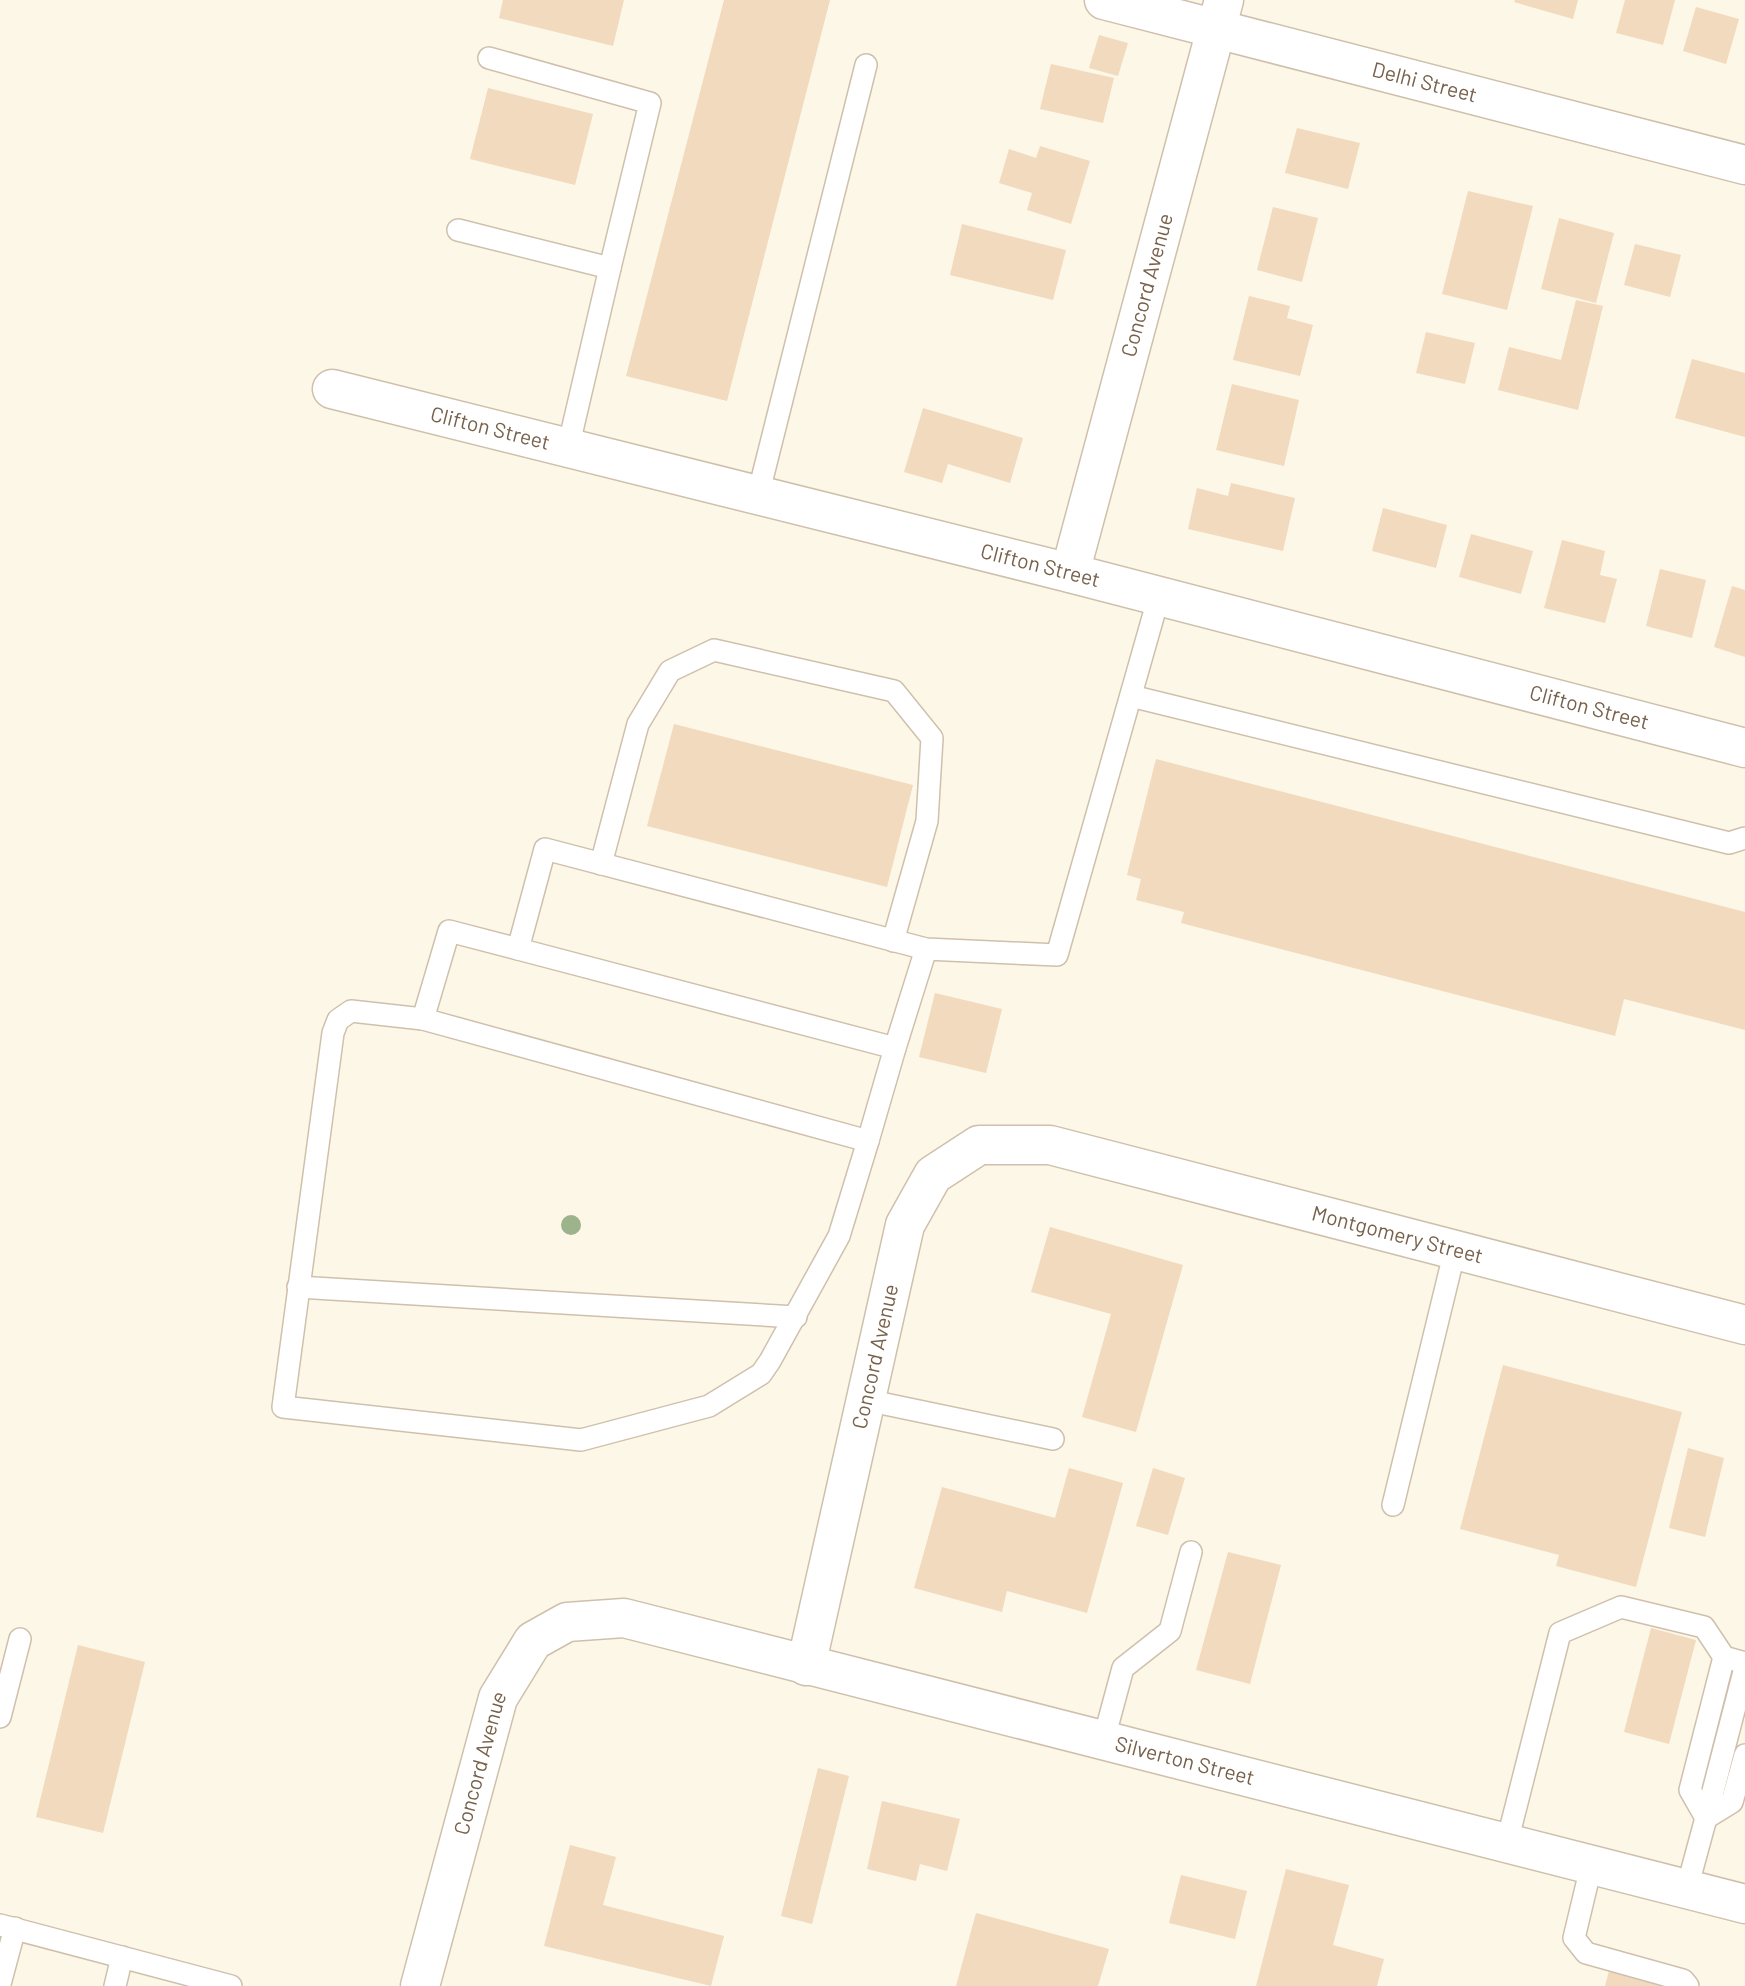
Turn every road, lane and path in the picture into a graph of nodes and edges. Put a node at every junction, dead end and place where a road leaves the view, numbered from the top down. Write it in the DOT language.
graph roads {
  1 [pos="1104,0"];
  2 [pos="1220,15"];
  3 [pos="489,58"];
  4 [pos="866,65"];
  5 [pos="1745,165"];
  6 [pos="458,230"];
  7 [pos="610,268"];
  8 [pos="332,389"];
  9 [pos="568,448"];
  10 [pos="758,495"];
  11 [pos="1070,573"];
  12 [pos="1159,596"];
  13 [pos="1131,696"];
  14 [pos="1745,748"];
  15 [pos="1745,838"];
  16 [pos="601,864"];
  17 [pos="893,941"];
  18 [pos="517,949"];
  19 [pos="926,949"];
  20 [pos="422,1019"];
  21 [pos="895,1048"];
  22 [pos="868,1141"];
  23 [pos="1050,1145"];
  24 [pos="1455,1250"];
  25 [pos="298,1287"];
  26 [pos="796,1317"];
  27 [pos="1745,1325"];
  28 [pos="866,1400"];
  29 [pos="1053,1439"];
  30 [pos="1393,1505"];
  31 [pos="1191,1552"];
  32 [pos="624,1618"];
  33 [pos="20,1639"];
  34 [pos="1724,1657"];
  35 [pos="1745,1665"];
  36 [pos="806,1666"];
  37 [pos="0,1717"];
  38 [pos="1103,1742"];
  39 [pos="1745,1755"];
  40 [pos="1706,1818"];
  41 [pos="1506,1846"];
  42 [pos="1591,1867"];
  43 [pos="1687,1888"];
  44 [pos="1745,1905"];
  45 [pos="7,1927"];
  46 [pos="122,1957"];
  47 [pos="0,1984"];
  48 [pos="115,1986"];
  49 [pos="231,1986"];
  50 [pos="421,1986"];
  51 [pos="1688,1986"];
  1 -- 2 [label="street, Delhi Street"];
  2 -- 5 [label="street, Delhi Street"];
  2 -- 11 [label="street, Concord Avenue"];
  3 -- 7 [label="lane"];
  4 -- 10 [label="lane"];
  6 -- 7 [label="lane"];
  7 -- 9 [label="lane"];
  8 -- 9 [label="street, Clifton Street"];
  9 -- 10 [label="street, Clifton Street"];
  10 -- 11 [label="street, Clifton Street"];
  11 -- 12 [label="street, Clifton Street"];
  12 -- 13 [label="lane"];
  12 -- 14 [label="street, Clifton Street"];
  13 -- 15 [label="lane"];
  13 -- 19 [label="lane"];
  16 -- 17 [label="lane"];
  16 -- 17 [label="lane"];
  16 -- 18 [label="lane"];
  17 -- 19 [label="lane"];
  18 -- 20 [label="lane"];
  18 -- 21 [label="lane"];
  19 -- 21 [label="lane"];
  20 -- 22 [label="lane"];
  20 -- 25 [label="lane"];
  21 -- 22 [label="lane"];
  22 -- 26 [label="lane"];
  23 -- 24 [label="street, Montgomery Street"];
  23 -- 28 [label="street, Concord Avenue"];
  24 -- 27 [label="street, Montgomery Street"];
  24 -- 30 [label="lane"];
  25 -- 26 [label="lane"];
  25 -- 26 [label="lane"];
  28 -- 29 [label="lane"];
  28 -- 36 [label="street, Concord Avenue"];
  31 -- 38 [label="lane"];
  32 -- 36 [label="street, Silverton Street"];
  32 -- 50 [label="street, Concord Avenue"];
  33 -- 37 [label="lane"];
  34 -- 35 [label="lane"];
  34 -- 40 [label="lane"];
  34 -- 41 [label="lane"];
  35 -- 40 [label="lane"];
  36 -- 38 [label="street, Silverton Street"];
  38 -- 41 [label="street, Silverton Street"];
  39 -- 40 [label="lane"];
  40 -- 43 [label="lane"];
  41 -- 42 [label="street, Silverton Street"];
  42 -- 43 [label="street, Silverton Street"];
  42 -- 51 [label="lane"];
  43 -- 44 [label="street, Silverton Street"];
  45 -- 46 [label="lane"];
  45 -- 47 [label="lane"];
  46 -- 48 [label="lane"];
  46 -- 49 [label="lane"];
}
